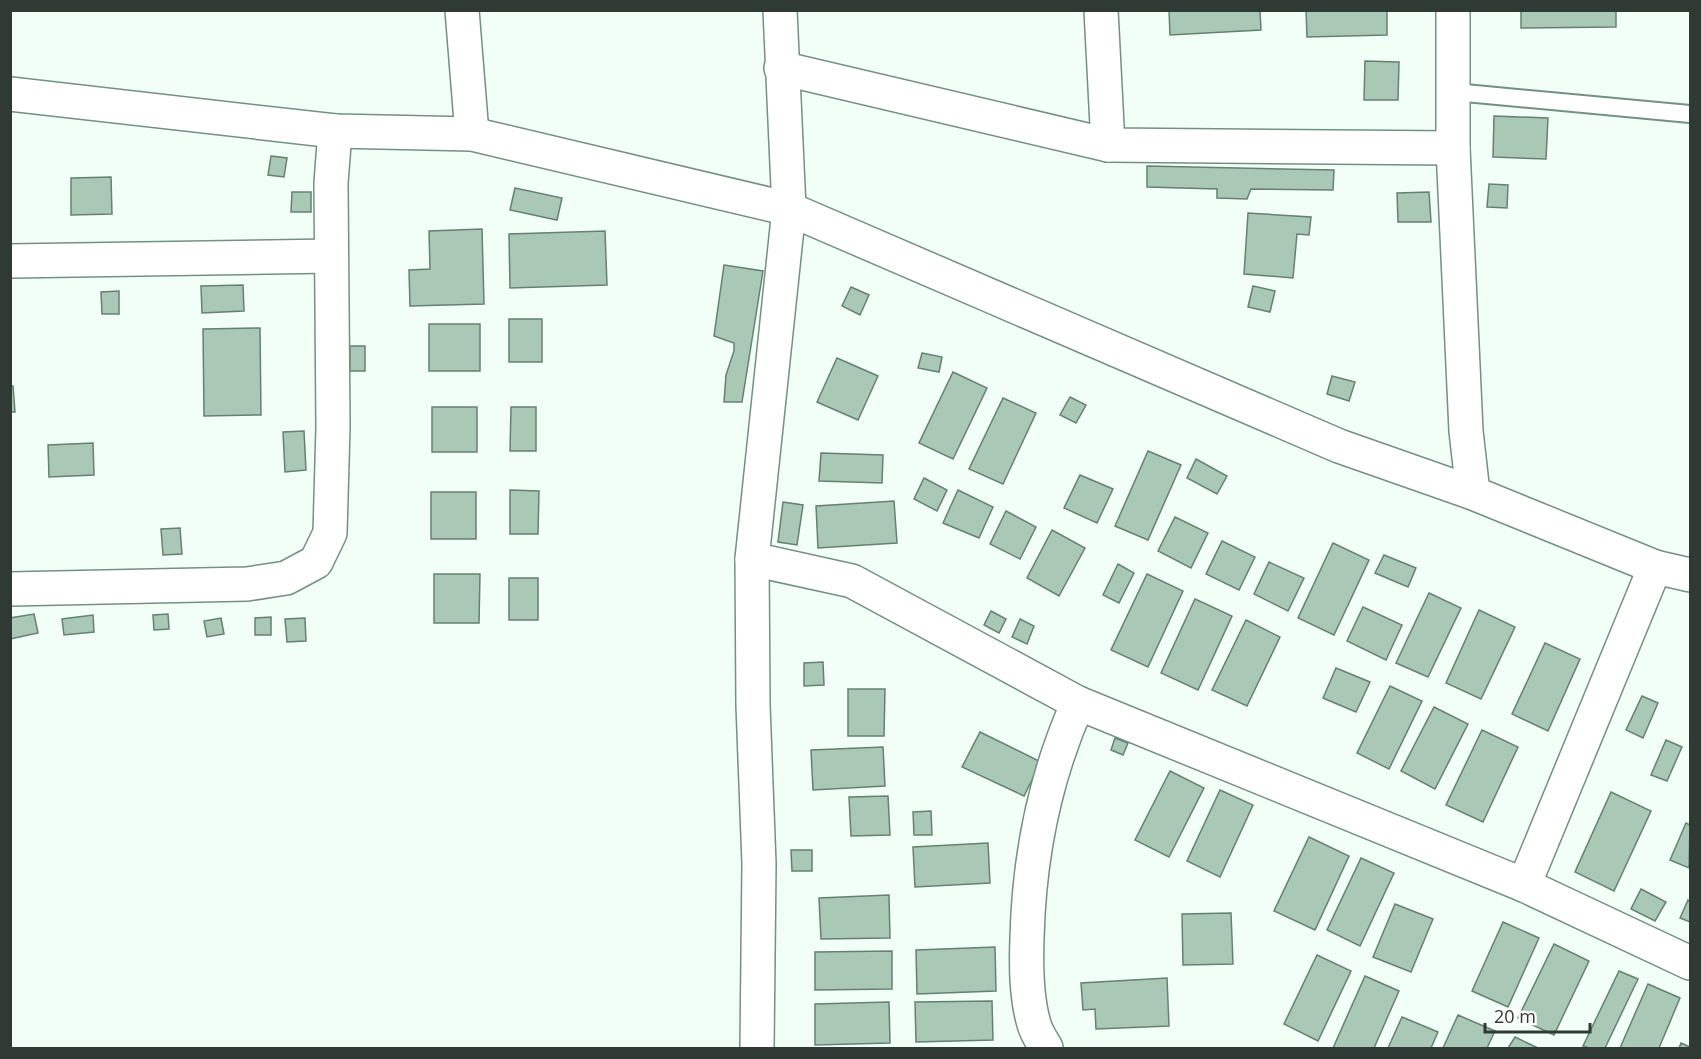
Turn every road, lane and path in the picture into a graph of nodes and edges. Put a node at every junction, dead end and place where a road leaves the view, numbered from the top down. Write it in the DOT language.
graph roads {
  1 [pos="462,10"];
  2 [pos="780,10"];
  3 [pos="1101,10"];
  4 [pos="1453,10"];
  5 [pos="781,68"];
  6 [pos="1454,92"];
  7 [pos="10,94"];
  8 [pos="1690,114"];
  9 [pos="335,131"];
  10 [pos="472,134"];
  11 [pos="1108,146"];
  12 [pos="1453,148"];
  13 [pos="789,209"];
  14 [pos="331,256"];
  15 [pos="10,261"];
  16 [pos="1473,493"];
  17 [pos="752,559"];
  18 [pos="1655,567"];
  19 [pos="1690,575"];
  20 [pos="10,589"];
  21 [pos="1078,703"];
  22 [pos="1524,885"];
  23 [pos="1690,963"];
  24 [pos="757,1048"];
  25 [pos="1046,1048"];
  1 -- 10 [label="street"];
  2 -- 5 [label="street"];
  3 -- 11 [label="street"];
  4 -- 6 [label="street"];
  5 -- 11 [label="street"];
  5 -- 13 [label="street"];
  6 -- 8 [label="lane"];
  6 -- 12 [label="street"];
  7 -- 9 [label="street"];
  9 -- 10 [label="street"];
  9 -- 14 [label="street"];
  10 -- 13 [label="street"];
  11 -- 12 [label="street"];
  12 -- 16 [label="street"];
  13 -- 16 [label="street"];
  13 -- 17 [label="street"];
  14 -- 15 [label="street"];
  14 -- 20 [label="street"];
  16 -- 18 [label="street"];
  17 -- 21 [label="street"];
  17 -- 24 [label="street"];
  18 -- 19 [label="street"];
  18 -- 22 [label="street"];
  21 -- 22 [label="street"];
  21 -- 25 [label="street"];
  22 -- 23 [label="street"];
}
